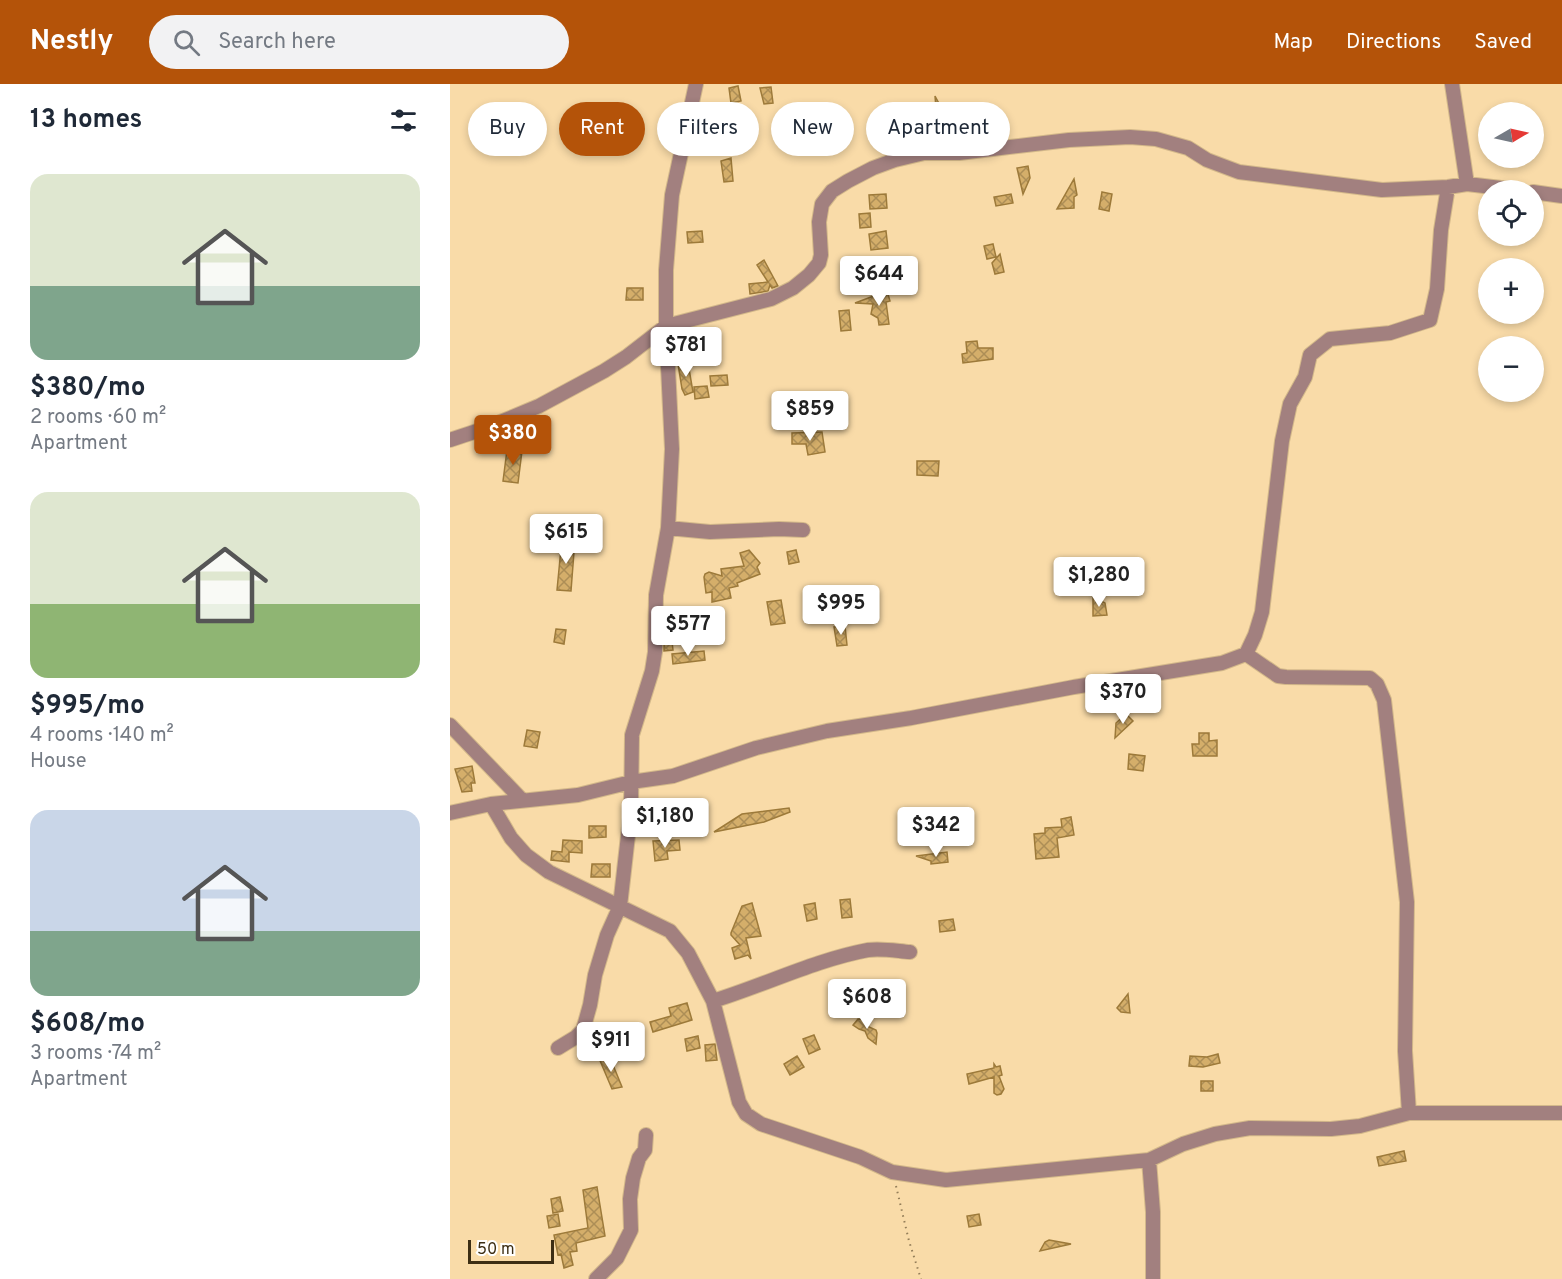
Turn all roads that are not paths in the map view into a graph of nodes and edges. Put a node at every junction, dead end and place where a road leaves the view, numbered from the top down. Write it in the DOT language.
graph roads {
  1 [pos="696,84"];
  2 [pos="1452,84"];
  3 [pos="1467,184"];
  4 [pos="1478,185"];
  5 [pos="1448,187"];
  6 [pos="1544,194"];
  7 [pos="1562,196"];
  8 [pos="666,326"];
  9 [pos="450,440"];
  10 [pos="668,528"];
  11 [pos="803,530"];
  12 [pos="1246,654"];
  13 [pos="450,725"];
  14 [pos="631,782"];
  15 [pos="522,800"];
  16 [pos="490,804"];
  17 [pos="450,813"];
  18 [pos="620,906"];
  19 [pos="910,952"];
  20 [pos="713,1001"];
  21 [pos="558,1048"];
  22 [pos="1409,1113"];
  23 [pos="1562,1113"];
  24 [pos="646,1135"];
  25 [pos="1149,1160"];
  26 [pos="596,1279"];
  27 [pos="1153,1279"];
  1 -- 8 [label="street"];
  2 -- 3 [label="street"];
  3 -- 4 [label="street"];
  3 -- 5 [label="street"];
  5 -- 8 [label="street"];
  5 -- 12 [label="street"];
  6 -- 7 [label="street"];
  8 -- 9 [label="street"];
  8 -- 10 [label="street"];
  10 -- 11 [label="street"];
  10 -- 14 [label="street"];
  12 -- 14 [label="street"];
  12 -- 22 [label="street"];
  13 -- 15 [label="street"];
  14 -- 15 [label="street"];
  14 -- 18 [label="street"];
  15 -- 16 [label="street"];
  16 -- 17 [label="street"];
  16 -- 18 [label="street"];
  18 -- 20 [label="street"];
  18 -- 21 [label="street"];
  19 -- 20 [label="street"];
  20 -- 25 [label="street"];
  22 -- 23 [label="street"];
  22 -- 25 [label="street"];
  24 -- 26 [label="street"];
  25 -- 27 [label="street"];
}
